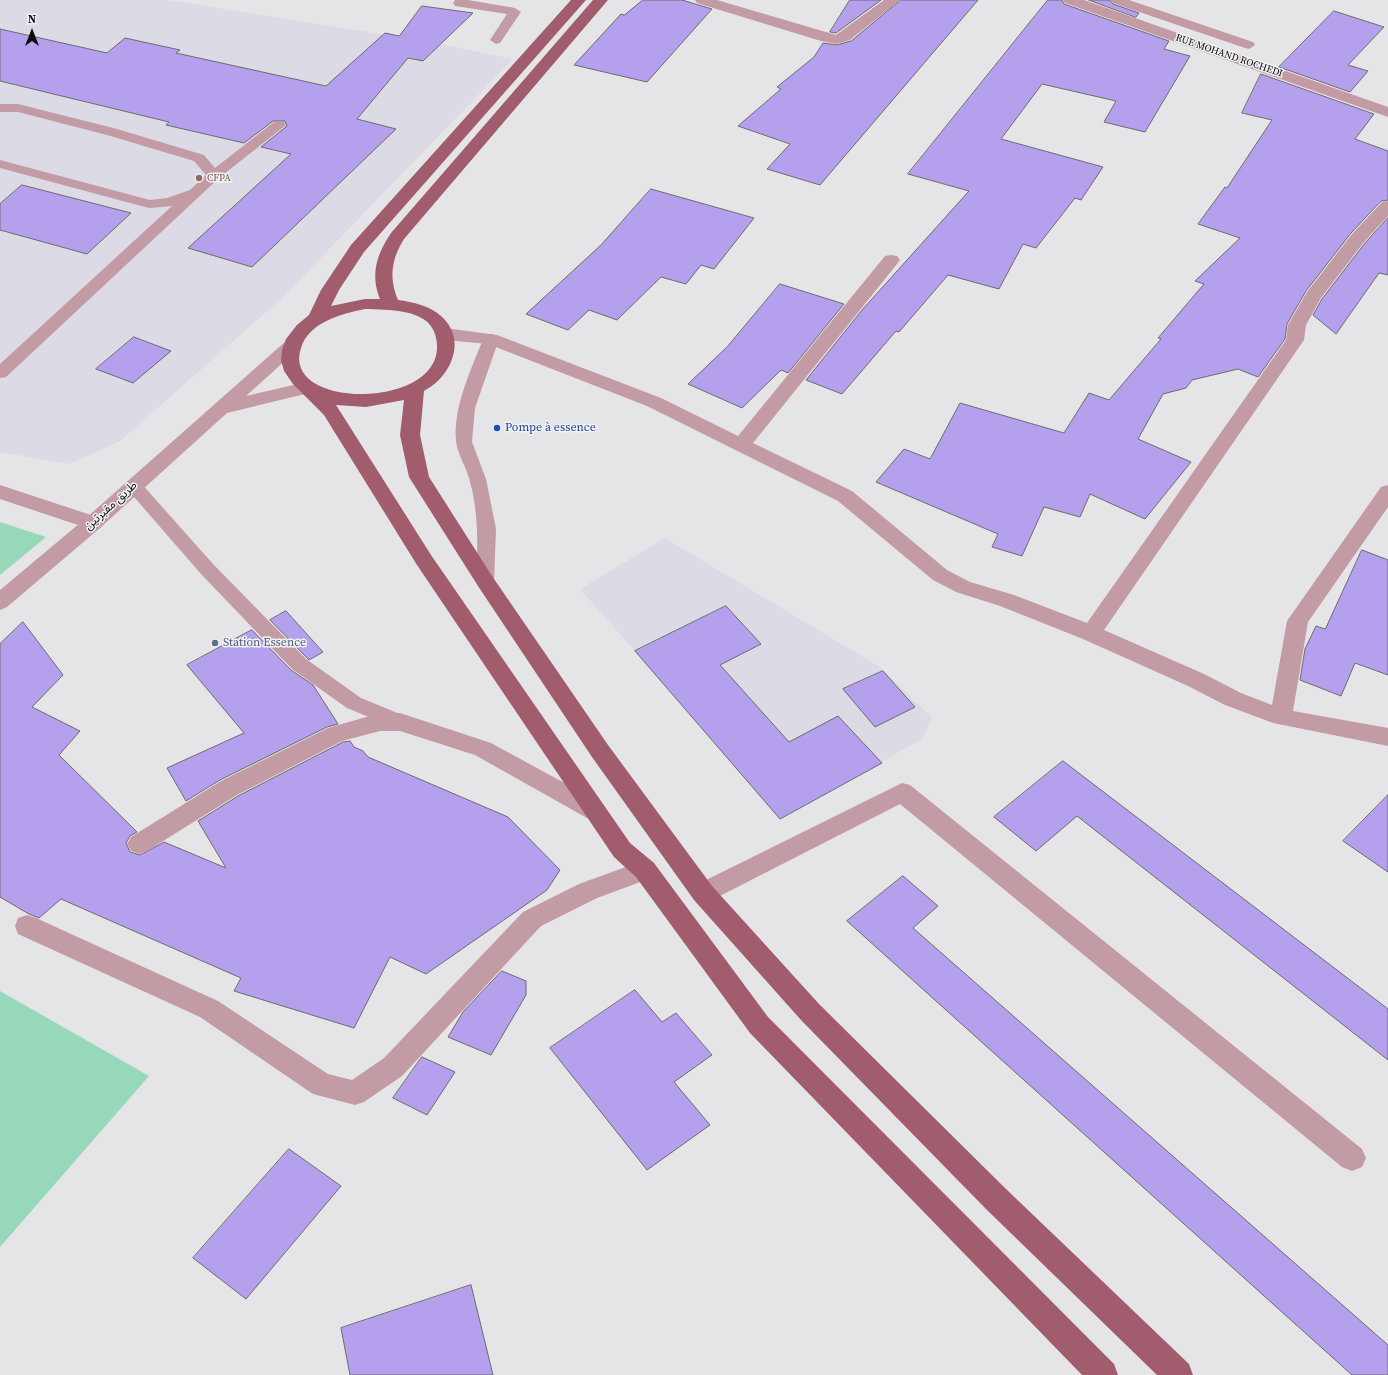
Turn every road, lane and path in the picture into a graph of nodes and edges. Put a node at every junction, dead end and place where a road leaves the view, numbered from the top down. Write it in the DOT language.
graph roads {
  1 [pos="462,0"];
  2 [pos="580,0"];
  3 [pos="601,0"];
  4 [pos="702,0"];
  5 [pos="893,0"];
  6 [pos="1070,0"];
  7 [pos="1117,0"];
  8 [pos="496,40"];
  9 [pos="1249,45"];
  10 [pos="0,108"];
  11 [pos="1388,112"];
  12 [pos="278,125"];
  13 [pos="0,164"];
  14 [pos="214,175"];
  15 [pos="198,191"];
  16 [pos="1388,206"];
  17 [pos="891,260"];
  18 [pos="392,304"];
  19 [pos="316,320"];
  20 [pos="445,334"];
  21 [pos="491,339"];
  22 [pos="292,345"];
  23 [pos="0,373"];
  24 [pos="415,388"];
  25 [pos="308,389"];
  26 [pos="220,409"];
  27 [pos="741,445"];
  28 [pos="134,486"];
  29 [pos="0,492"];
  30 [pos="1388,492"];
  31 [pos="93,523"];
  32 [pos="485,581"];
  33 [pos="0,602"];
  34 [pos="1091,633"];
  35 [pos="1281,717"];
  36 [pos="400,722"];
  37 [pos="1388,737"];
  38 [pos="595,811"];
  39 [pos="139,844"];
  40 [pos="645,870"];
  41 [pos="703,893"];
  42 [pos="27,926"];
  43 [pos="1352,1158"];
  44 [pos="1103,1375"];
  45 [pos="1178,1375"];
  1 -- 8 [label="lane"];
  2 -- 19 [label="main road"];
  3 -- 18 [label="main road"];
  4 -- 5 [label="street"];
  6 -- 11 [label="street, RUE MOHAND ROCHEDI"];
  7 -- 9 [label="lane"];
  10 -- 14 [label="lane"];
  12 -- 14 [label="lane"];
  13 -- 15 [label="lane"];
  14 -- 15 [label="lane"];
  15 -- 23 [label="lane"];
  16 -- 34 [label="street"];
  17 -- 27 [label="street"];
  18 -- 19 [label="main road"];
  18 -- 20 [label="main road"];
  19 -- 22 [label="main road"];
  20 -- 21 [label="street"];
  20 -- 24 [label="main road"];
  21 -- 27 [label="street"];
  21 -- 32 [label="lane"];
  22 -- 25 [label="main road"];
  22 -- 26 [label="street, طريق مقبرتين"];
  24 -- 25 [label="main road"];
  24 -- 32 [label="main road"];
  25 -- 26 [label="street"];
  25 -- 38 [label="main road"];
  26 -- 28 [label="street, طريق مقبرتين"];
  27 -- 34 [label="street"];
  28 -- 31 [label="street, طريق مقبرتين"];
  28 -- 36 [label="lane"];
  29 -- 31 [label="street"];
  30 -- 35 [label="street"];
  31 -- 33 [label="street, طريق مقبرتين"];
  32 -- 41 [label="main road"];
  34 -- 35 [label="street"];
  35 -- 37 [label="street"];
  36 -- 38 [label="street"];
  36 -- 39 [label="street"];
  38 -- 40 [label="main road"];
  40 -- 42 [label="street"];
  40 -- 44 [label="main road"];
  41 -- 43 [label="street"];
  41 -- 45 [label="main road"];
}
